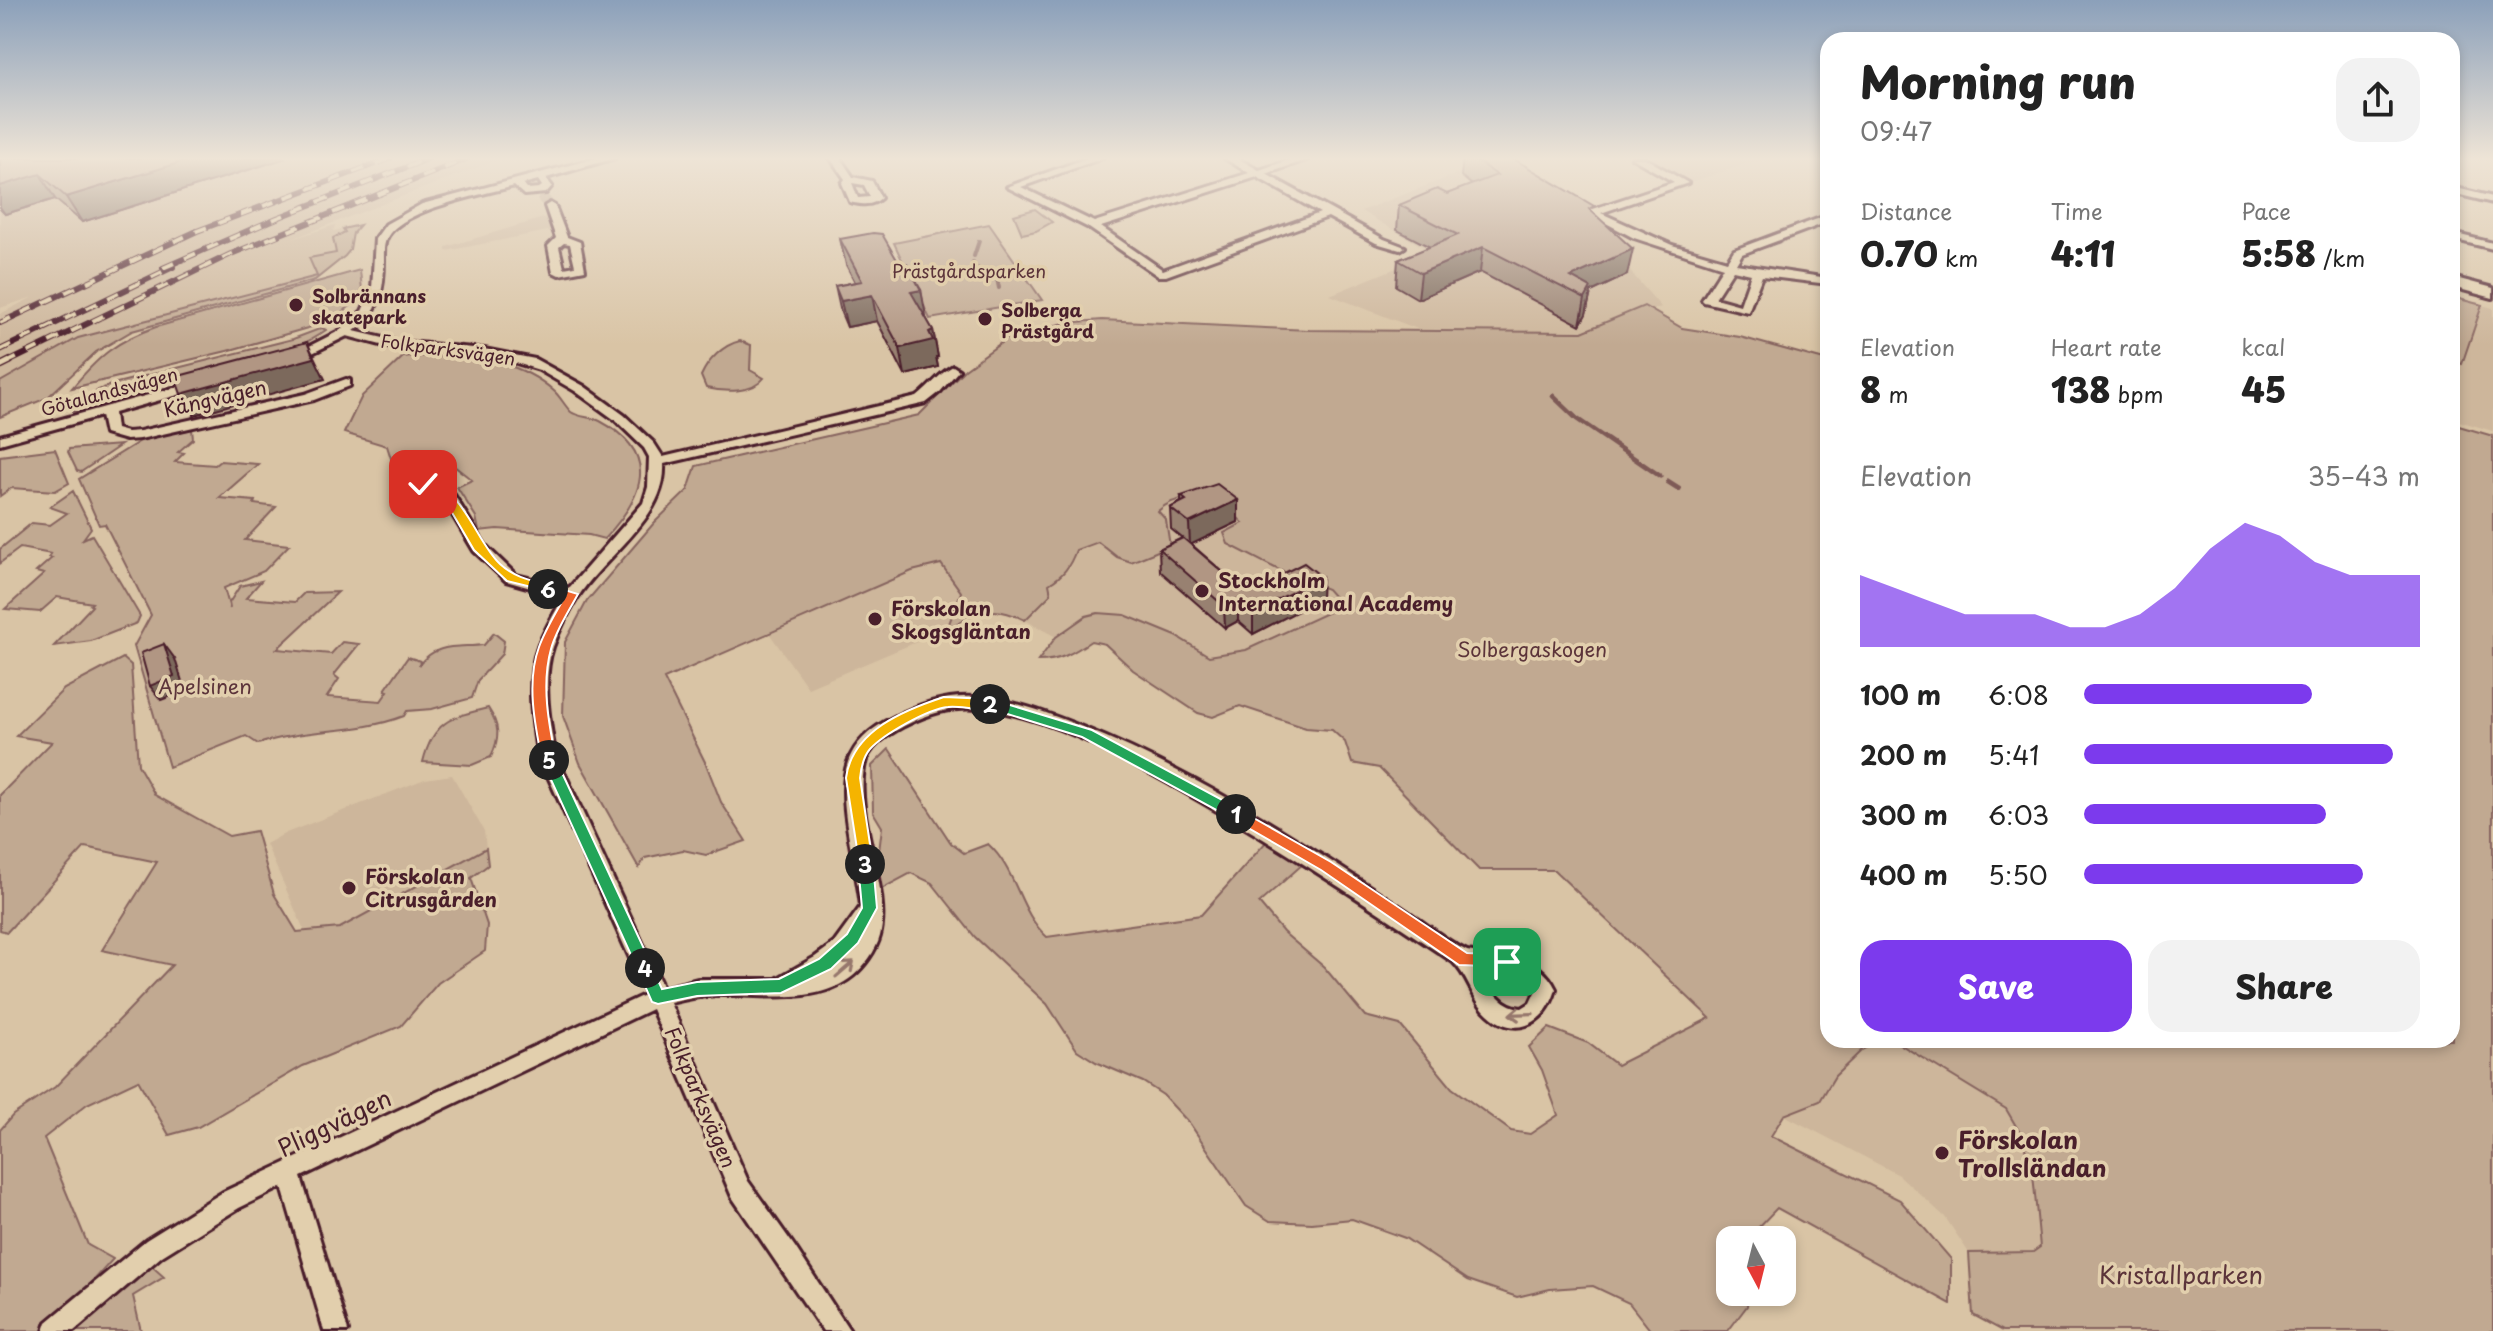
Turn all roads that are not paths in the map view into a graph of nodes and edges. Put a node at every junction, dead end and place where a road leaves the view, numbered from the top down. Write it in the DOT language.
graph roads {
  1 [pos="401,220"];
  2 [pos="555,220"];
  3 [pos="1081,220"];
  4 [pos="1112,220"];
  5 [pos="1310,220"];
  6 [pos="1342,220"];
  7 [pos="1606,220"];
  8 [pos="1820,221"];
  9 [pos="1093,226"];
  10 [pos="2460,238"];
  11 [pos="562,239"];
  12 [pos="2493,246"];
  13 [pos="1400,247"];
  14 [pos="1729,266"];
  15 [pos="1758,271"];
  16 [pos="1820,280"];
  17 [pos="2460,284"];
  18 [pos="2493,293"];
  19 [pos="344,332"];
  20 [pos="285,360"];
  21 [pos="953,370"];
  22 [pos="214,381"];
  23 [pos="346,383"];
  24 [pos="107,410"];
  25 [pos="0,440"];
  26 [pos="657,462"];
  27 [pos="423,484"];
  28 [pos="572,594"];
  29 [pos="1465,960"];
  30 [pos="658,997"];
  31 [pos="289,1173"];
  32 [pos="56,1331"];
  33 [pos="336,1331"];
  34 [pos="838,1331"];
  1 -- 19 [label="street"];
  2 -- 11 [label="street"];
  3 -- 9 [label="street"];
  4 -- 9 [label="street"];
  5 -- 9 [label="street"];
  6 -- 13 [label="street"];
  7 -- 14 [label="street"];
  8 -- 14 [label="street"];
  10 -- 12 [label="street"];
  14 -- 15 [label="street"];
  14 -- 15 [label="street"];
  15 -- 16 [label="street"];
  17 -- 18 [label="main road"];
  19 -- 20 [label="street"];
  19 -- 26 [label="street, Folkparksvägen"];
  21 -- 26 [label="street"];
  22 -- 24 [label="street, Götalandsvägen"];
  23 -- 24 [label="street, Kängvägen"];
  24 -- 25 [label="street, Götalandsvägen"];
  26 -- 28 [label="street, Folkparksvägen"];
  27 -- 28 [label="street"];
  28 -- 30 [label="street, Folkparksvägen"];
  29 -- 30 [label="street, Pliggvägen"];
  30 -- 31 [label="street, Pliggvägen"];
  30 -- 34 [label="street, Folkparksvägen"];
  31 -- 32 [label="street, Pliggvägen"];
  31 -- 33 [label="street"];
}
